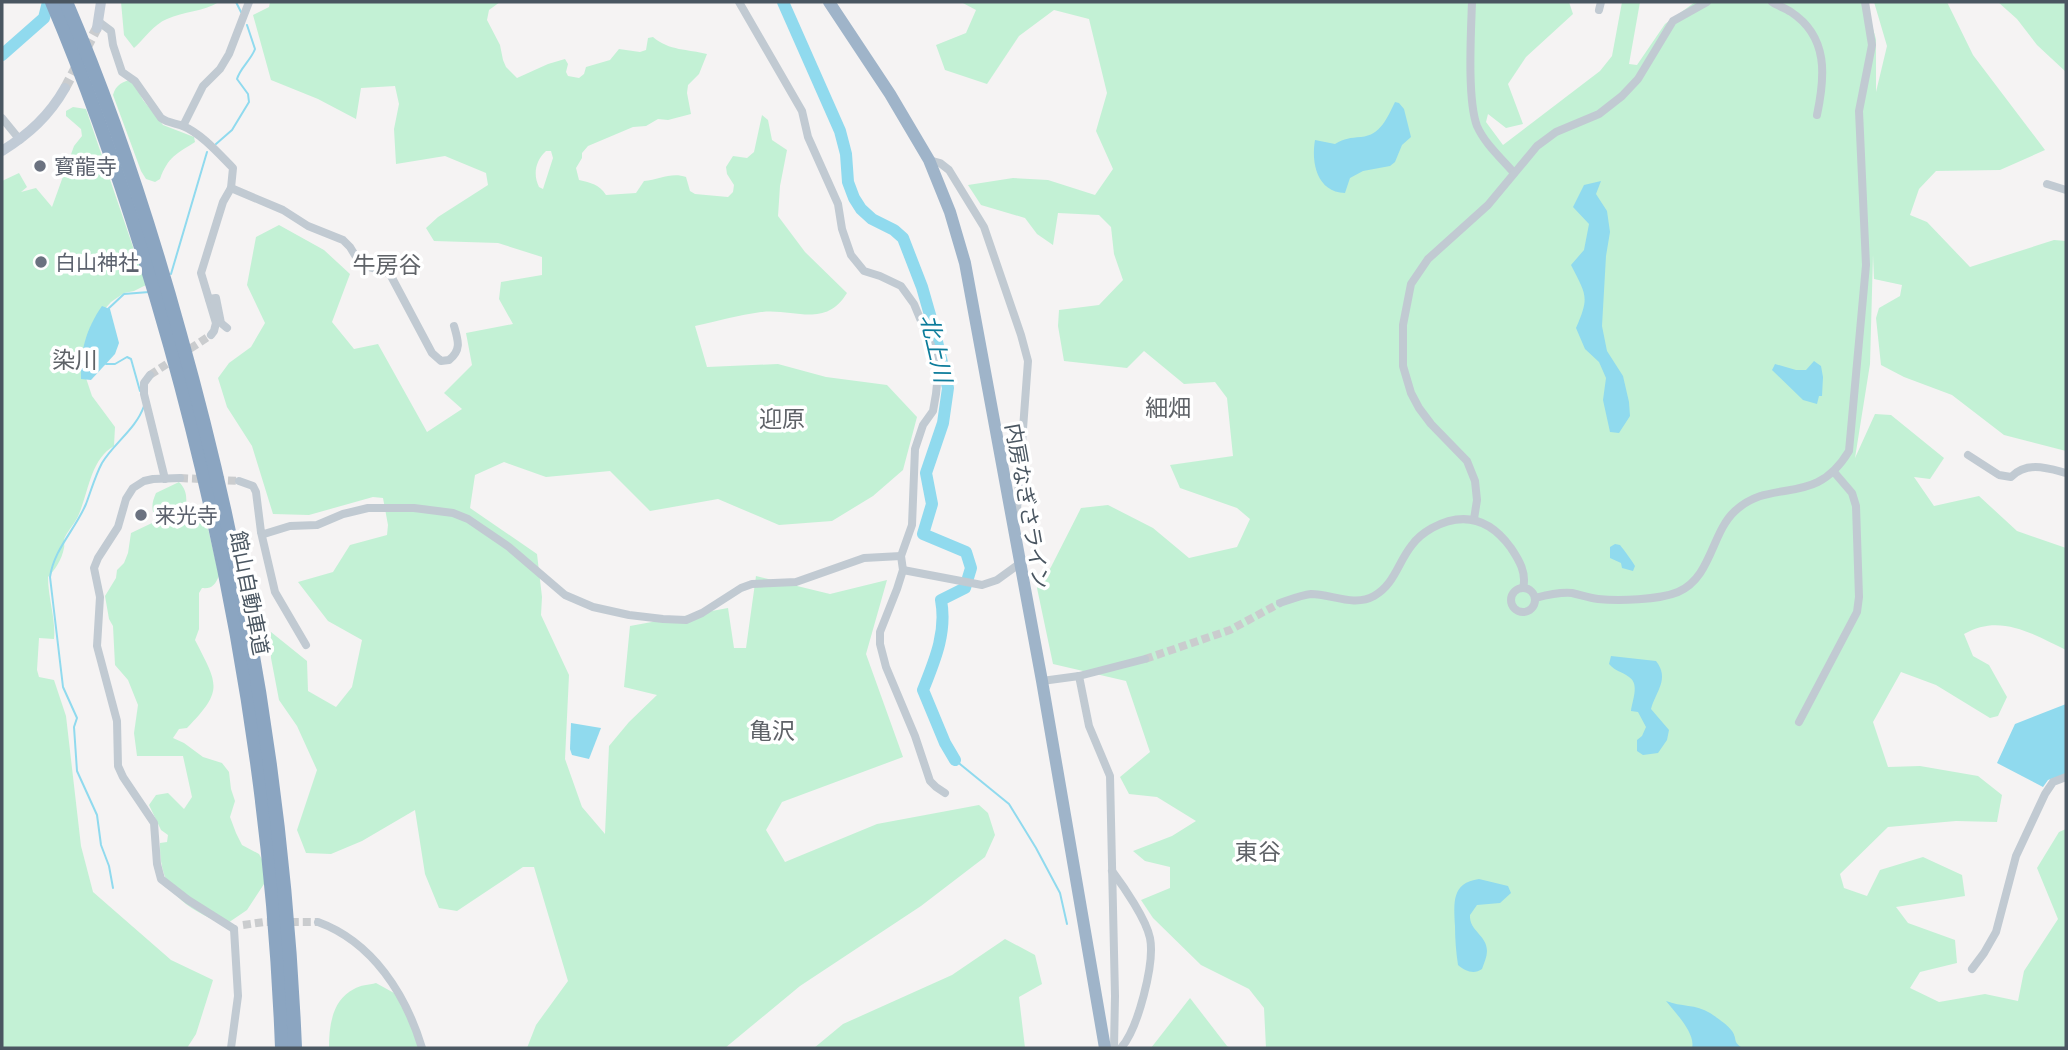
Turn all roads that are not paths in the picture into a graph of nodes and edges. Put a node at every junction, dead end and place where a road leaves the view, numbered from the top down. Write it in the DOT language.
graph roads {
  1 [pos="52,2"];
  2 [pos="66,2"];
  3 [pos="101,2"];
  4 [pos="249,2"];
  5 [pos="739,2"];
  6 [pos="829,2"];
  7 [pos="1472,2"];
  8 [pos="1707,2"];
  9 [pos="1772,2"];
  10 [pos="1865,2"];
  11 [pos="66,18"];
  12 [pos="98,25"];
  13 [pos="65,88"];
  14 [pos="1817,115"];
  15 [pos="2,118"];
  16 [pos="183,126"];
  17 [pos="20,140"];
  18 [pos="2,151"];
  19 [pos="929,159"];
  20 [pos="1514,173"];
  21 [pos="2047,184"];
  22 [pos="232,188"];
  23 [pos="2066,190"];
  24 [pos="209,299"];
  25 [pos="454,326"];
  26 [pos="227,328"];
  27 [pos="211,335"];
  28 [pos="150,375"];
  29 [pos="1968,455"];
  30 [pos="1834,472"];
  31 [pos="2066,473"];
  32 [pos="165,478"];
  33 [pos="180,478"];
  34 [pos="239,481"];
  35 [pos="1474,519"];
  36 [pos="1011,522"];
  37 [pos="261,532"];
  38 [pos="901,556"];
  39 [pos="1019,564"];
  40 [pos="903,570"];
  41 [pos="1523,588"];
  42 [pos="1535,598"];
  43 [pos="1280,603"];
  44 [pos="306,645"];
  45 [pos="1145,659"];
  46 [pos="1079,676"];
  47 [pos="1042,681"];
  48 [pos="1799,722"];
  49 [pos="2066,777"];
  50 [pos="945,793"];
  51 [pos="1112,871"];
  52 [pos="318,922"];
  53 [pos="1972,969"];
  54 [pos="231,1048"];
  55 [pos="282,1048"];
  56 [pos="295,1048"];
  57 [pos="422,1048"];
  58 [pos="1105,1048"];
  59 [pos="1114,1048"];
  60 [pos="1121,1048"];
  1 -- 11 [label="highway, 館山自動車道"];
  2 -- 11 [label="highway, 館山自動車道"];
  3 -- 12 [label="main road"];
  4 -- 16 [label="street"];
  5 -- 38 [label="street"];
  6 -- 19 [label="highway, 内房なぎさライン"];
  7 -- 20 [label="street"];
  8 -- 20 [label="street"];
  9 -- 14 [label="street"];
  10 -- 30 [label="street"];
  11 -- 55 [label="highway, 館山自動車道"];
  11 -- 56 [label="highway, 館山自動車道"];
  12 -- 16 [label="street"];
  13 -- 17 [label="main road"];
  15 -- 17 [label="street"];
  16 -- 22 [label="street"];
  17 -- 18 [label="main road"];
  19 -- 36 [label="highway, 内房なぎさライン"];
  19 -- 36 [label="street"];
  20 -- 35 [label="street"];
  21 -- 23 [label="street"];
  22 -- 24 [label="street"];
  22 -- 25 [label="street"];
  24 -- 26 [label="street"];
  24 -- 27 [label="street"];
  28 -- 32 [label="street"];
  29 -- 31 [label="street"];
  30 -- 42 [label="street"];
  30 -- 48 [label="street"];
  32 -- 33 [label="street"];
  32 -- 54 [label="street"];
  34 -- 37 [label="street"];
  35 -- 41 [label="street"];
  35 -- 43 [label="street"];
  36 -- 39 [label="highway, 内房なぎさライン"];
  37 -- 38 [label="street"];
  37 -- 44 [label="street"];
  38 -- 40 [label="street"];
  39 -- 40 [label="street"];
  39 -- 47 [label="highway, 内房なぎさライン"];
  40 -- 50 [label="street"];
  41 -- 42 [label="street"];
  41 -- 42 [label="street"];
  45 -- 46 [label="street"];
  46 -- 47 [label="street"];
  46 -- 51 [label="street"];
  47 -- 58 [label="highway, 内房なぎさライン"];
  49 -- 53 [label="street"];
  51 -- 59 [label="street"];
  51 -- 60 [label="street"];
  52 -- 57 [label="street"];
}
